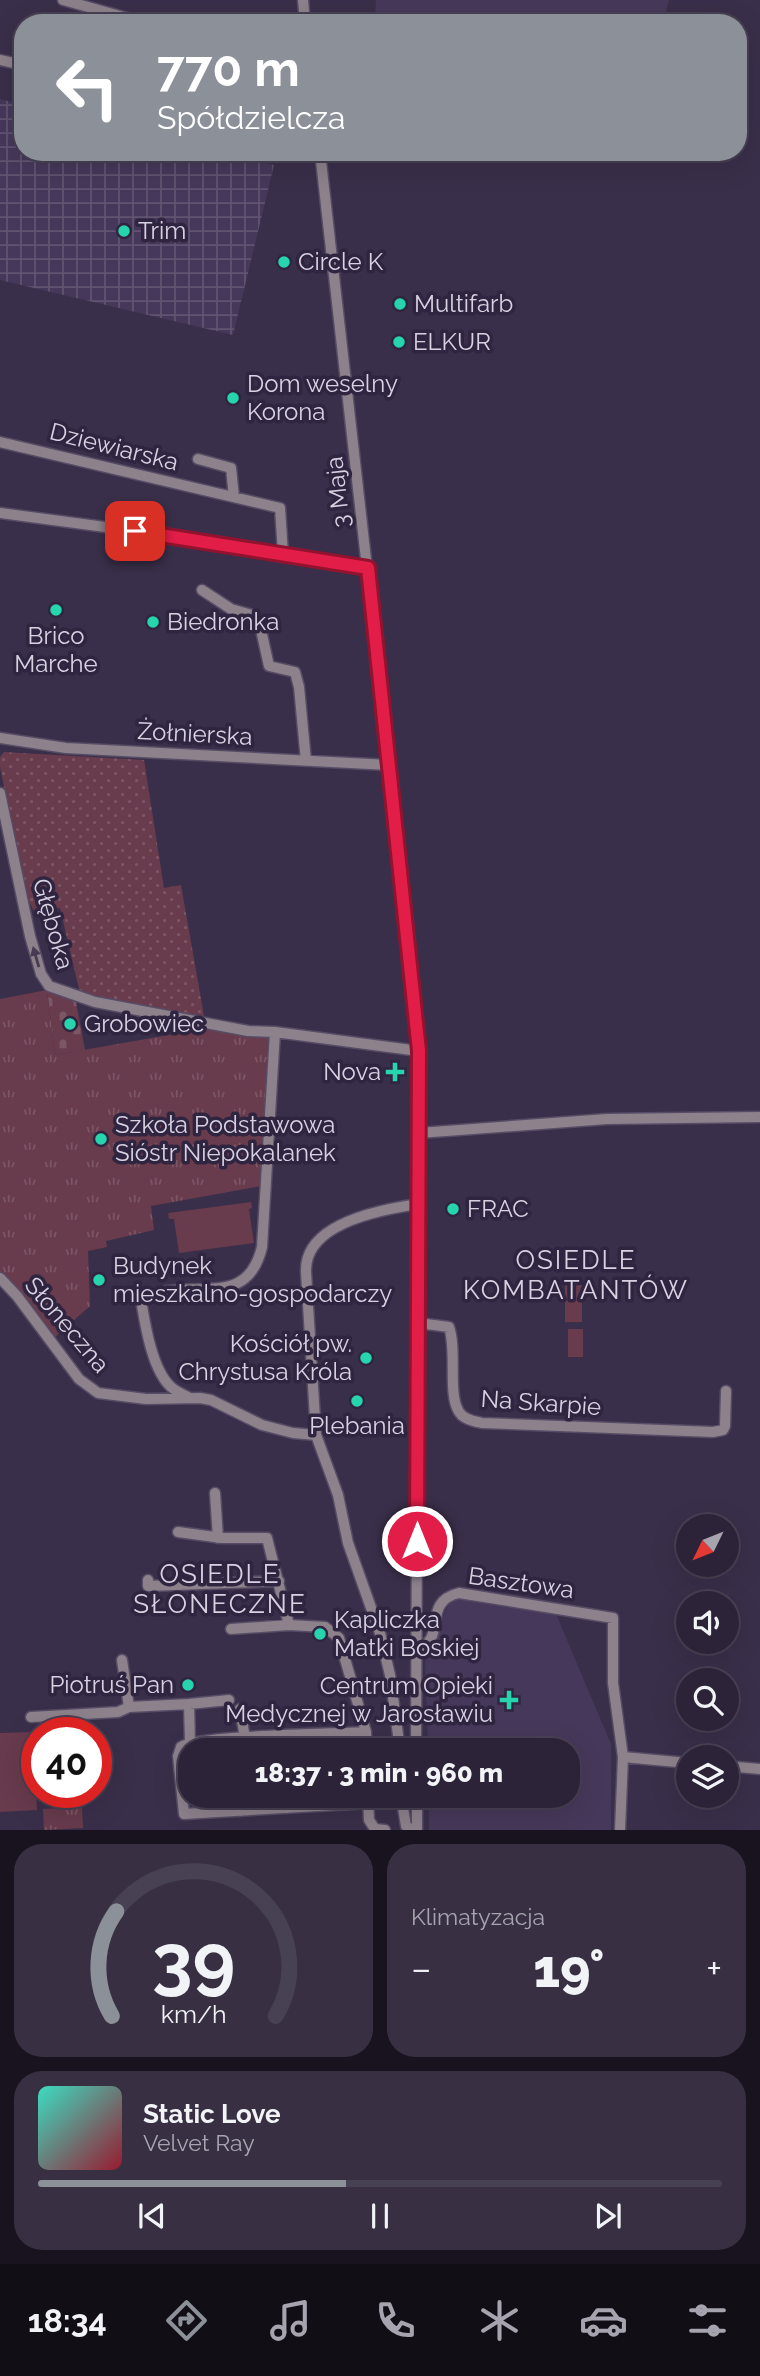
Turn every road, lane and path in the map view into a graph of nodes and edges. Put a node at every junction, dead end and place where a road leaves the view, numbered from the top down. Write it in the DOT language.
graph roads {
  1 [pos="63,0"];
  2 [pos="113,14"];
  3 [pos="321,161"];
  4 [pos="0,442"];
  5 [pos="198,459"];
  6 [pos="234,497"];
  7 [pos="0,513"];
  8 [pos="282,554"];
  9 [pos="368,568"];
  10 [pos="202,590"];
  11 [pos="0,738"];
  12 [pos="306,761"];
  13 [pos="389,765"];
  14 [pos="0,793"];
  15 [pos="275,1032"];
  16 [pos="419,1051"];
  17 [pos="760,1118"];
  18 [pos="419,1133"];
  19 [pos="419,1204"];
  20 [pos="0,1278"];
  21 [pos="167,1291"];
  22 [pos="141,1300"];
  23 [pos="418,1324"];
  24 [pos="726,1391"];
  25 [pos="191,1398"];
  26 [pos="316,1435"];
  27 [pos="215,1493"];
  28 [pos="178,1532"];
  29 [pos="218,1538"];
  30 [pos="148,1580"];
  31 [pos="279,1581"];
  32 [pos="289,1625"];
  33 [pos="231,1629"];
  34 [pos="416,1649"];
  35 [pos="122,1660"];
  36 [pos="229,1700"];
  37 [pos="189,1704"];
  38 [pos="129,1707"];
  39 [pos="240,1709"];
  40 [pos="31,1717"];
  41 [pos="366,1732"];
  42 [pos="337,1733"];
  43 [pos="282,1736"];
  44 [pos="190,1738"];
  45 [pos="242,1738"];
  46 [pos="337,1738"];
  47 [pos="366,1738"];
  48 [pos="398,1738"];
  49 [pos="416,1738"];
  50 [pos="623,1757"];
  51 [pos="676,1762"];
  52 [pos="739,1767"];
  53 [pos="760,1769"];
  54 [pos="183,1808"];
  55 [pos="241,1808"];
  56 [pos="287,1808"];
  57 [pos="368,1808"];
  58 [pos="403,1808"];
  59 [pos="416,1808"];
  60 [pos="241,1811"];
  61 [pos="385,1830"];
  62 [pos="415,1830"];
  63 [pos="620,1830"];
  1 -- 2 [label="street"];
  3 -- 9 [label="street, 3 Maja"];
  4 -- 6 [label="street, Dziewiarska"];
  5 -- 6 [label="street, Dziewiarska"];
  6 -- 8 [label="street, Dziewiarska"];
  7 -- 8 [label="street"];
  8 -- 9 [label="street"];
  9 -- 13 [label="street, 3 Maja"];
  10 -- 12 [label="street"];
  11 -- 12 [label="street, Żołnierska"];
  12 -- 13 [label="street, Żołnierska"];
  13 -- 16 [label="street, 3 Maja"];
  15 -- 14 [label="street, Głęboka, one-way"];
  15 -- 16 [label="street, Głęboka"];
  15 -- 21 [label="street"];
  16 -- 18 [label="street, 3 Maja"];
  17 -- 18 [label="street"];
  18 -- 19 [label="street, 3 Maja"];
  19 -- 23 [label="street, 3 Maja"];
  19 -- 26 [label="street"];
  20 -- 25 [label="street, Słoneczna"];
  22 -- 25 [label="street"];
  23 -- 24 [label="street, Na Skarpie"];
  23 -- 34 [label="street, 3 Maja"];
  25 -- 26 [label="street, Słoneczna"];
  26 -- 48 [label="street"];
  27 -- 29 [label="street"];
  28 -- 29 [label="street"];
  29 -- 31 [label="street"];
  30 -- 31 [label="street"];
  31 -- 32 [label="street"];
  32 -- 33 [label="street"];
  32 -- 41 [label="street"];
  34 -- 49 [label="street, 3 Maja"];
  34 -- 50 [label="street, Basztowa"];
  35 -- 38 [label="street"];
  36 -- 37 [label="street"];
  37 -- 38 [label="street"];
  37 -- 44 [label="street"];
  38 -- 40 [label="street"];
  39 -- 45 [label="street"];
  41 -- 42 [label="street"];
  41 -- 47 [label="street"];
  42 -- 43 [label="street"];
  42 -- 46 [label="street"];
  43 -- 45 [label="street"];
  50 -- 51 [label="street"];
  50 -- 63 [label="street"];
  52 -- 53 [label="street"];
  54 -- 60 [label="street"];
  55 -- 60 [label="street"];
  56 -- 60 [label="street"];
  57 -- 61 [label="street"];
  58 -- 62 [label="street"];
  59 -- 62 [label="street"];
}
